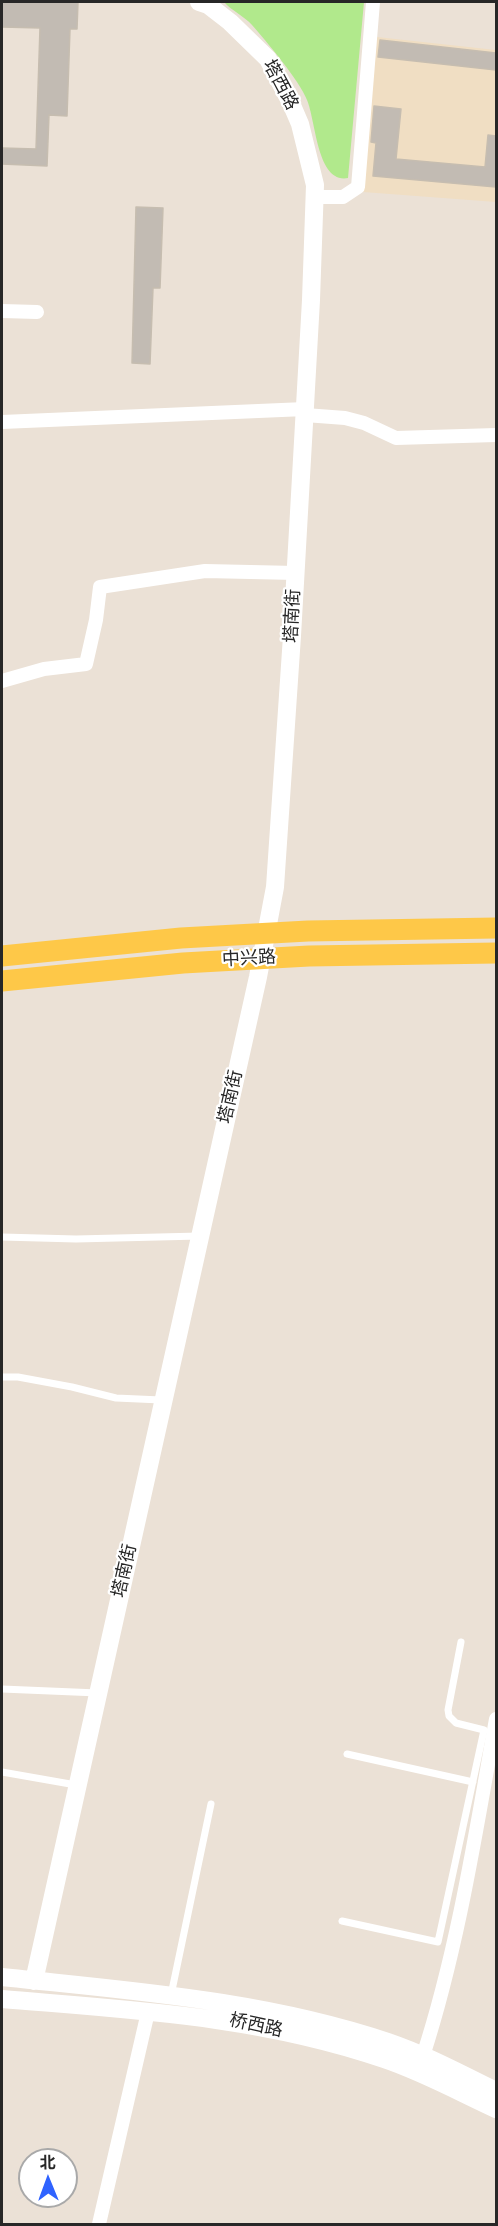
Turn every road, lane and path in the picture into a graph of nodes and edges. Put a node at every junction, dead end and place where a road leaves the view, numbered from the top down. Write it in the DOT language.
graph roads {
  1 [pos="200,2"];
  2 [pos="373,2"];
  3 [pos="315,197"];
  4 [pos="2,311"];
  5 [pos="37,312"];
  6 [pos="305,412"];
  7 [pos="2,422"];
  8 [pos="496,435"];
  9 [pos="296,573"];
  10 [pos="2,681"];
  11 [pos="496,928"];
  12 [pos="267,933"];
  13 [pos="496,953"];
  14 [pos="2,956"];
  15 [pos="262,958"];
  16 [pos="2,981"];
  17 [pos="200,1236"];
  18 [pos="2,1237"];
  19 [pos="2,1377"];
  20 [pos="163,1400"];
  21 [pos="461,1642"];
  22 [pos="2,1689"];
  23 [pos="98,1693"];
  24 [pos="496,1719"];
  25 [pos="347,1754"];
  26 [pos="2,1772"];
  27 [pos="473,1782"];
  28 [pos="77,1785"];
  29 [pos="211,1804"];
  30 [pos="342,1921"];
  31 [pos="2,1977"];
  32 [pos="34,1981"];
  33 [pos="171,1996"];
  34 [pos="2,1999"];
  35 [pos="148,2012"];
  36 [pos="423,2056"];
  37 [pos="496,2091"];
  38 [pos="496,2109"];
  39 [pos="99,2224"];
  1 -- 3 [label="street, 塔西路"];
  2 -- 3 [label="street"];
  3 -- 6 [label="street, 塔南街"];
  4 -- 5 [label="street"];
  6 -- 7 [label="street"];
  6 -- 8 [label="street"];
  6 -- 9 [label="street, 塔南街"];
  9 -- 10 [label="street"];
  9 -- 12 [label="street, 塔南街"];
  11 -- 12 [label="main road, 中兴路"];
  12 -- 14 [label="main road, 中兴路"];
  12 -- 15 [label="street, 塔南街"];
  13 -- 15 [label="main road, 中兴路"];
  15 -- 16 [label="main road, 中兴路"];
  15 -- 17 [label="street, 塔南街"];
  17 -- 18 [label="lane"];
  17 -- 20 [label="street, 塔南街"];
  19 -- 20 [label="lane"];
  20 -- 23 [label="street, 塔南街"];
  21 -- 27 [label="lane"];
  22 -- 23 [label="lane"];
  23 -- 28 [label="street, 塔南街"];
  24 -- 36 [label="street"];
  25 -- 27 [label="lane"];
  26 -- 28 [label="lane"];
  27 -- 30 [label="lane"];
  28 -- 32 [label="street, 塔南街"];
  29 -- 33 [label="lane"];
  31 -- 32 [label="street, 桥西路"];
  32 -- 33 [label="street, 桥西路"];
  33 -- 36 [label="street, 桥西路"];
  34 -- 35 [label="street, 桥西路"];
  35 -- 38 [label="street, 桥西路"];
  35 -- 39 [label="street"];
  36 -- 37 [label="street, 桥西路"];
}
